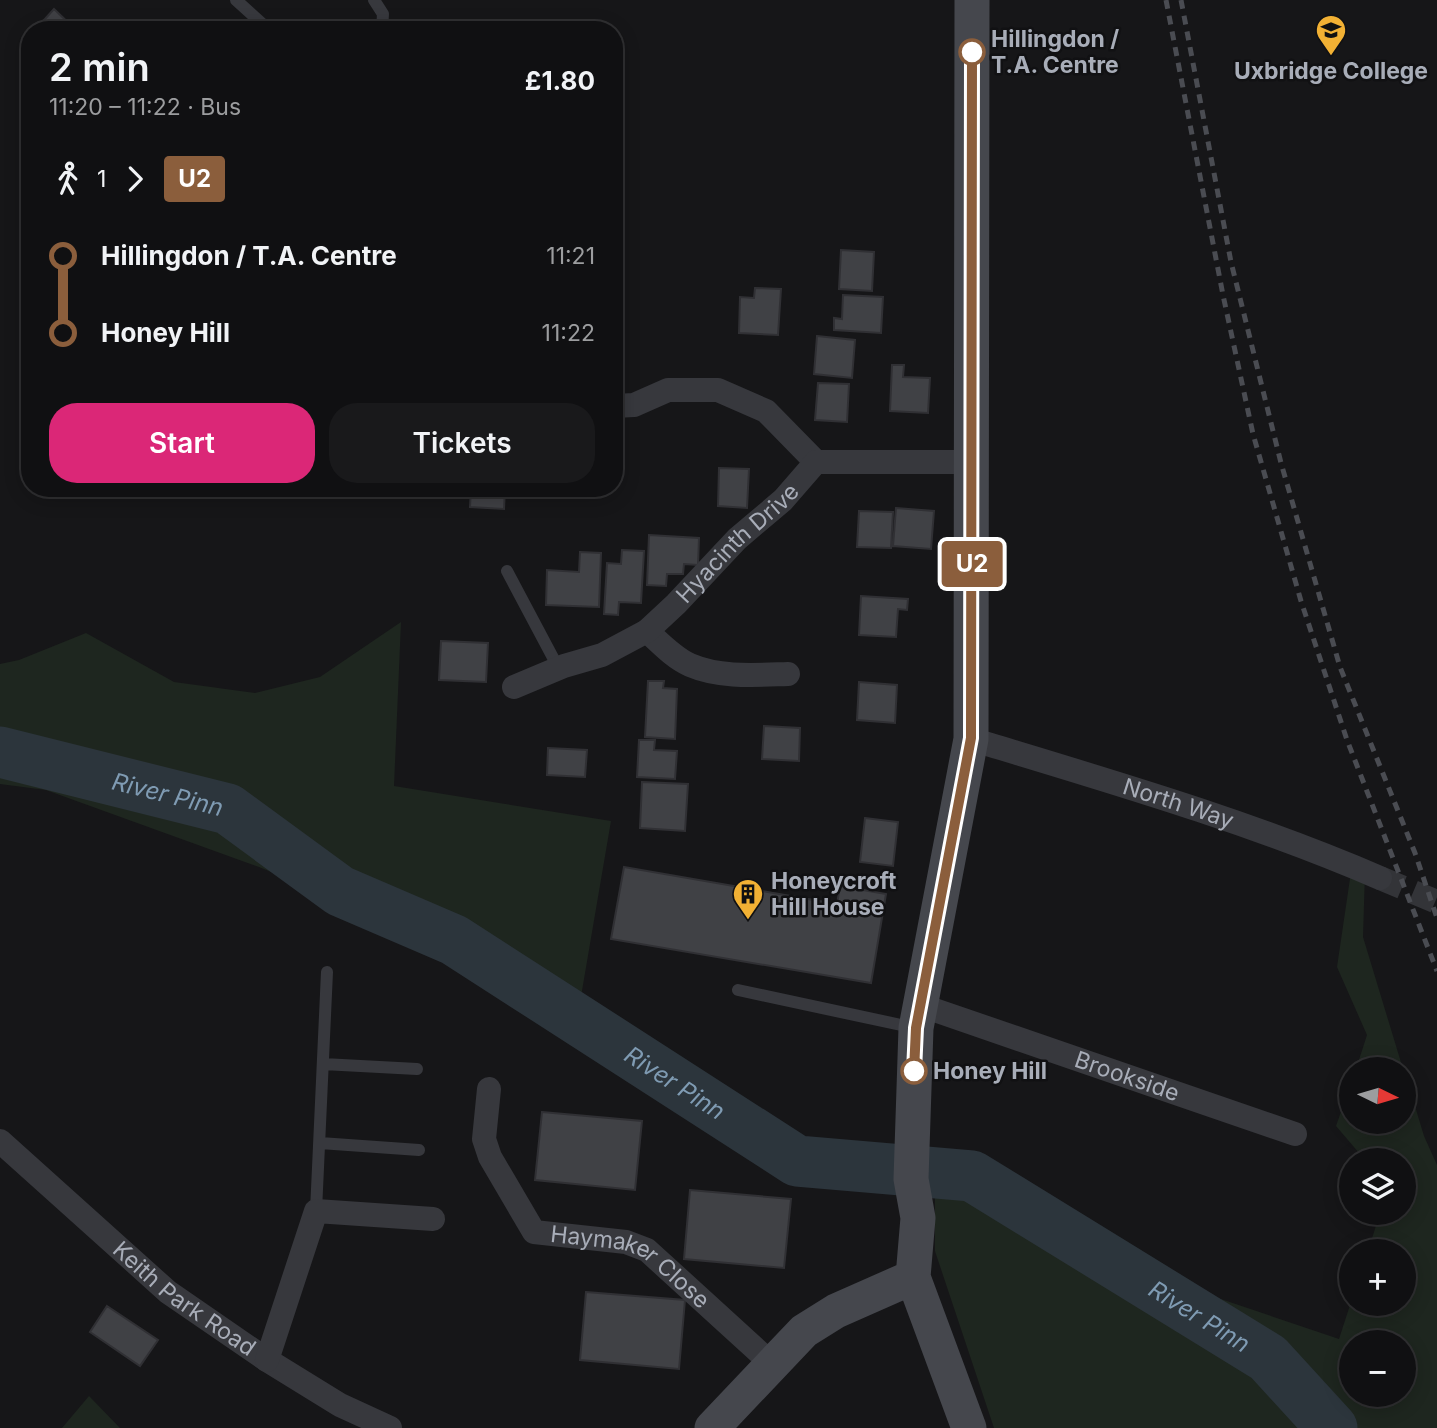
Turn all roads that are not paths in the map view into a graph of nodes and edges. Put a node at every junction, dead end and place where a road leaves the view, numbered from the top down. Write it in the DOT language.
graph roads {
  1 [pos="236,0"];
  2 [pos="374,0"];
  3 [pos="972,0"];
  4 [pos="259,21"];
  5 [pos="383,21"];
  6 [pos="623,406"];
  7 [pos="973,461"];
  8 [pos="816,462"];
  9 [pos="507,571"];
  10 [pos="647,631"];
  11 [pos="559,669"];
  12 [pos="788,674"];
  13 [pos="514,687"];
  14 [pos="971,738"];
  15 [pos="1380,878"];
  16 [pos="327,972"];
  17 [pos="738,990"];
  18 [pos="918,1016"];
  19 [pos="323,1064"];
  20 [pos="417,1069"];
  21 [pos="488,1089"];
  22 [pos="1295,1134"];
  23 [pos="0,1141"];
  24 [pos="320,1143"];
  25 [pos="419,1150"];
  26 [pos="316,1211"];
  27 [pos="433,1219"];
  28 [pos="913,1277"];
  29 [pos="267,1360"];
  30 [pos="772,1364"];
  31 [pos="390,1428"];
  32 [pos="712,1428"];
  33 [pos="969,1428"];
  1 -- 4 [label="lane"];
  2 -- 5 [label="lane"];
  3 -- 7 [label="street"];
  6 -- 8 [label="street"];
  7 -- 8 [label="street, Hyacinth Drive"];
  7 -- 14 [label="street"];
  8 -- 10 [label="street, Hyacinth Drive"];
  9 -- 11 [label="lane"];
  10 -- 11 [label="street, Hyacinth Drive"];
  10 -- 12 [label="street"];
  11 -- 13 [label="street, Hyacinth Drive"];
  14 -- 15 [label="street, North Way"];
  14 -- 18 [label="street"];
  16 -- 19 [label="lane"];
  17 -- 18 [label="lane"];
  18 -- 22 [label="street, Brookside"];
  18 -- 28 [label="street"];
  19 -- 20 [label="lane"];
  19 -- 24 [label="lane"];
  21 -- 30 [label="street, Haymaker Close"];
  23 -- 29 [label="street, Keith Park Road"];
  24 -- 25 [label="lane"];
  24 -- 26 [label="lane"];
  26 -- 27 [label="street"];
  26 -- 29 [label="street"];
  28 -- 30 [label="street"];
  28 -- 33 [label="street"];
  29 -- 31 [label="street, Keith Park Road"];
  30 -- 32 [label="street"];
}
